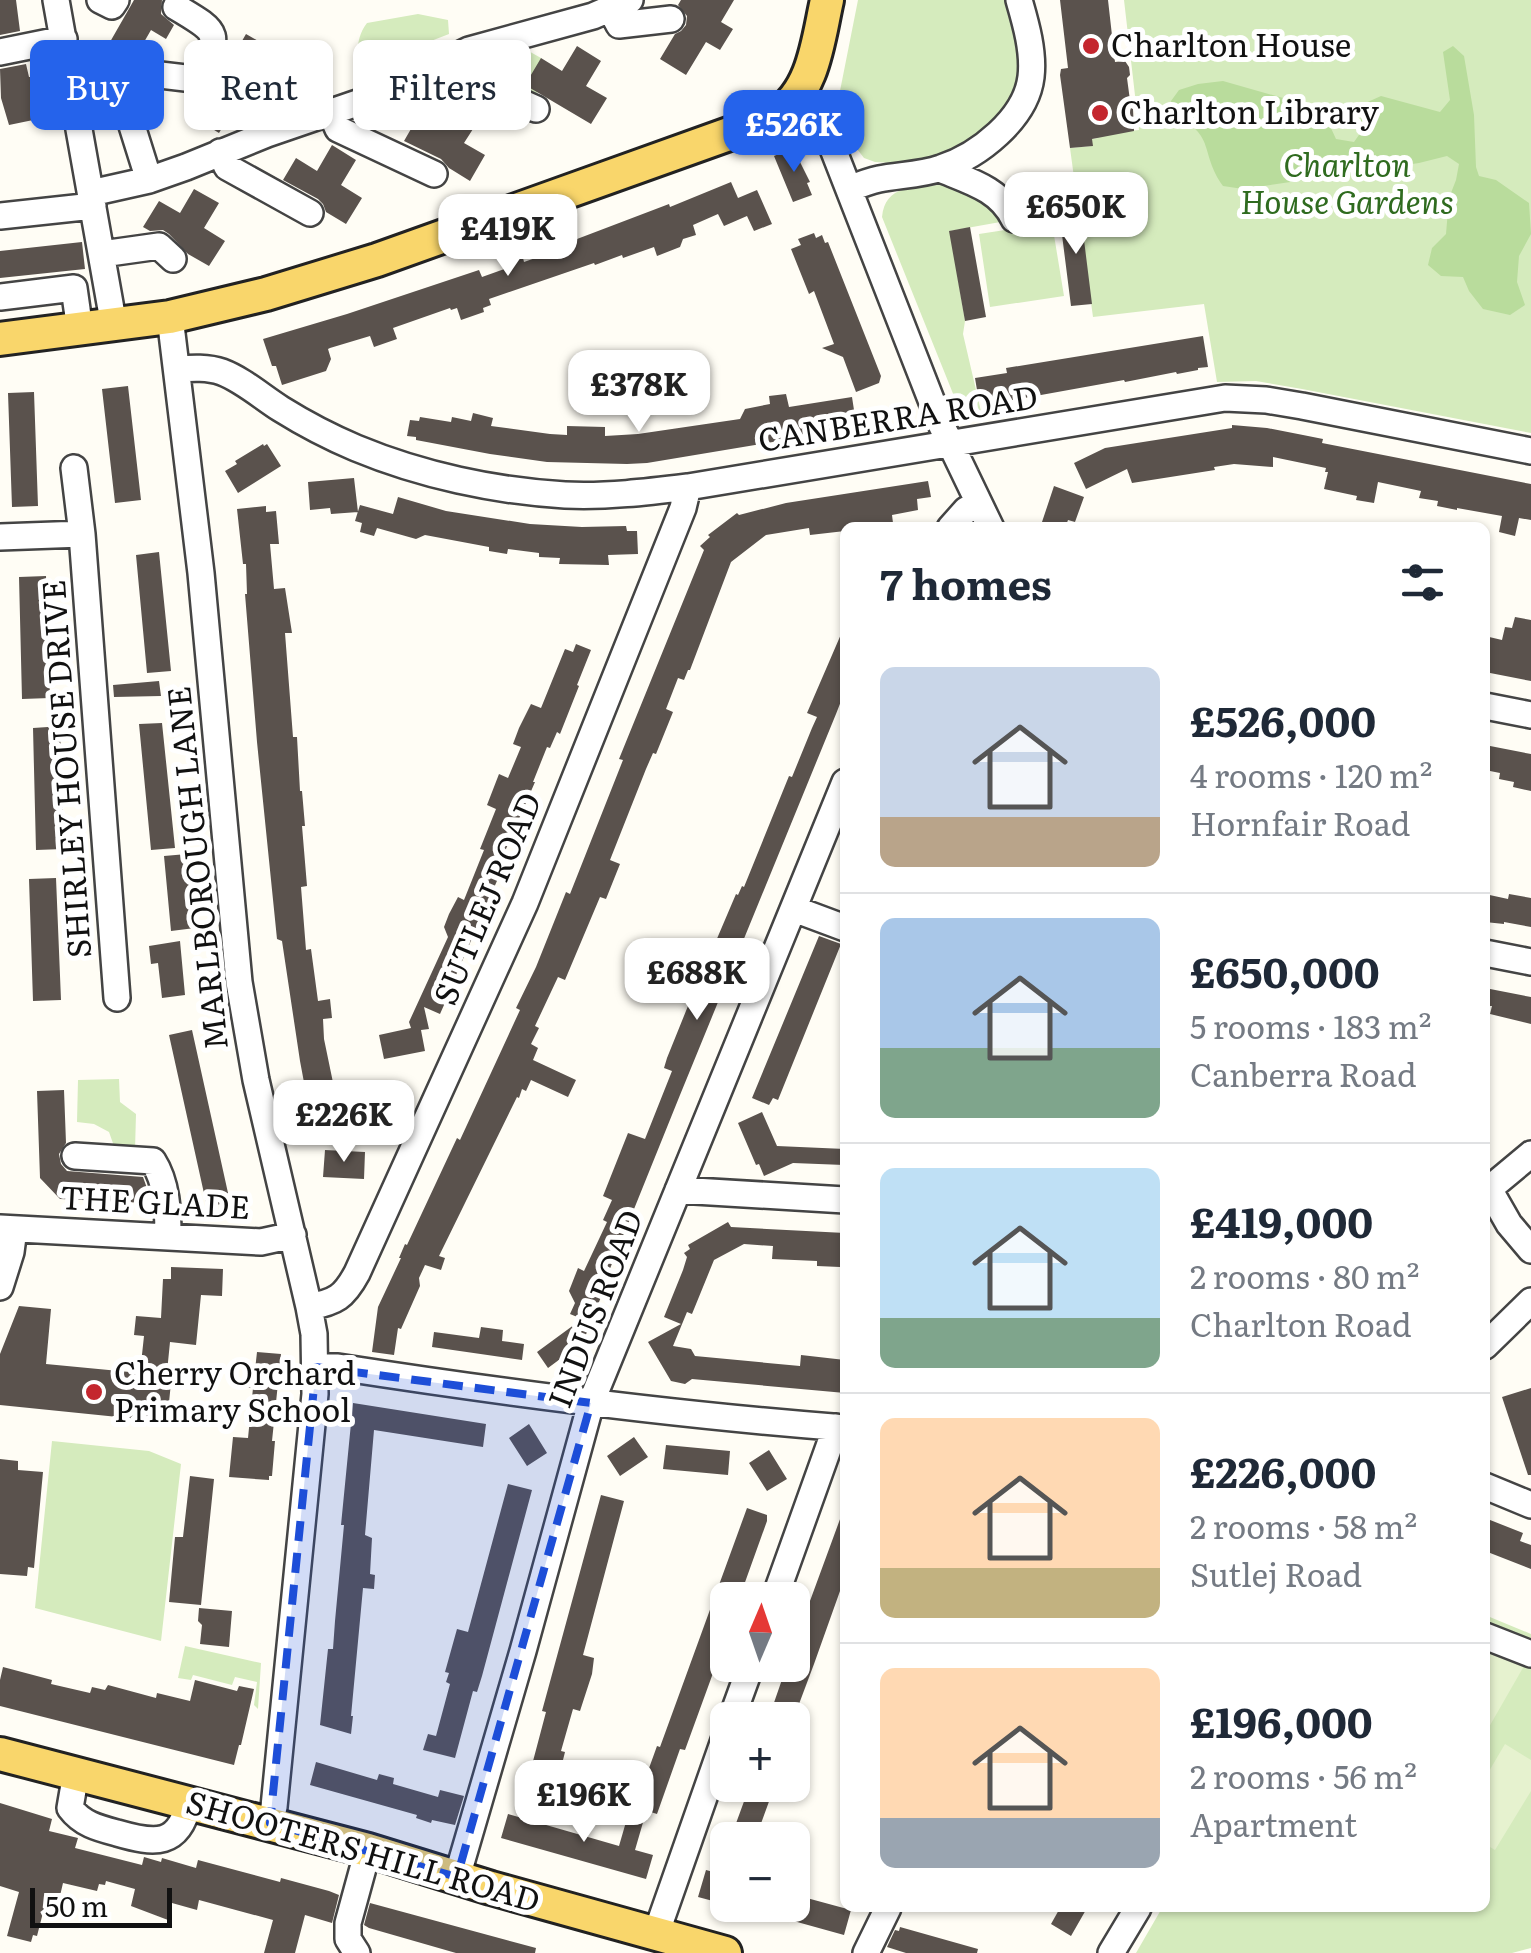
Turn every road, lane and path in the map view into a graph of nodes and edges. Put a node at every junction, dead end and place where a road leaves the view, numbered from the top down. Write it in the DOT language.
graph roads {
  1 [pos="56,0"];
  2 [pos="100,0"];
  3 [pos="116,0"];
  4 [pos="827,0"];
  5 [pos="1018,0"];
  6 [pos="620,5"];
  7 [pos="176,7"];
  8 [pos="671,18"];
  9 [pos="64,39"];
  10 [pos="503,40"];
  11 [pos="0,52"];
  12 [pos="164,76"];
  13 [pos="799,94"];
  14 [pos="531,107"];
  15 [pos="536,109"];
  16 [pos="333,119"];
  17 [pos="80,130"];
  18 [pos="133,130"];
  19 [pos="282,130"];
  20 [pos="220,152"];
  21 [pos="940,169"];
  22 [pos="434,174"];
  23 [pos="149,180"];
  24 [pos="849,189"];
  25 [pos="92,199"];
  26 [pos="310,214"];
  27 [pos="0,216"];
  28 [pos="1014,219"];
  29 [pos="102,254"];
  30 [pos="174,259"];
  31 [pos="0,297"];
  32 [pos="170,317"];
  33 [pos="114,326"];
  34 [pos="80,330"];
  35 [pos="0,339"];
  36 [pos="177,370"];
  37 [pos="950,444"];
  38 [pos="1531,452"];
  39 [pos="74,468"];
  40 [pos="688,487"];
  41 [pos="979,503"];
  42 [pos="955,522"];
  43 [pos="988,522"];
  44 [pos="82,534"];
  45 [pos="0,538"];
  46 [pos="1490,707"];
  47 [pos="1531,716"];
  48 [pos="840,794"];
  49 [pos="794,909"];
  50 [pos="840,926"];
  51 [pos="1490,954"];
  52 [pos="1531,962"];
  53 [pos="117,998"];
  54 [pos="1530,1154"];
  55 [pos="75,1156"];
  56 [pos="1490,1188"];
  57 [pos="678,1190"];
  58 [pos="1490,1191"];
  59 [pos="840,1200"];
  60 [pos="7,1228"];
  61 [pos="293,1235"];
  62 [pos="168,1236"];
  63 [pos="1531,1250"];
  64 [pos="0,1287"];
  65 [pos="1531,1301"];
  66 [pos="310,1307"];
  67 [pos="1490,1341"];
  68 [pos="316,1367"];
  69 [pos="591,1403"];
  70 [pos="840,1427"];
  71 [pos="840,1430"];
  72 [pos="1490,1488"];
  73 [pos="1531,1505"];
  74 [pos="781,1582"];
  75 [pos="1490,1638"];
  76 [pos="1531,1654"];
  77 [pos="0,1754"];
  78 [pos="76,1773"];
  79 [pos="710,1780"];
  80 [pos="189,1802"];
  81 [pos="270,1824"];
  82 [pos="368,1850"];
  83 [pos="457,1877"];
  84 [pos="886,1912"];
  85 [pos="1136,1912"];
  86 [pos="656,1934"];
  87 [pos="718,1952"];
  88 [pos="357,1953"];
  89 [pos="866,1953"];
  90 [pos="1112,1953"];
  1 -- 9 [label="street"];
  2 -- 3 [label="street"];
  4 -- 13 [label="main road"];
  5 -- 21 [label="street"];
  6 -- 8 [label="street"];
  6 -- 10 [label="street"];
  7 -- 12 [label="street"];
  9 -- 11 [label="street"];
  13 -- 24 [label="street"];
  13 -- 32 [label="main road"];
  14 -- 15 [label="street"];
  16 -- 22 [label="street"];
  17 -- 25 [label="street"];
  18 -- 23 [label="street"];
  19 -- 20 [label="street"];
  20 -- 23 [label="street"];
  20 -- 26 [label="street"];
  21 -- 24 [label="street"];
  21 -- 28 [label="street"];
  23 -- 25 [label="street"];
  24 -- 37 [label="street"];
  25 -- 27 [label="street"];
  25 -- 29 [label="street"];
  29 -- 30 [label="street"];
  29 -- 33 [label="street"];
  31 -- 34 [label="street"];
  32 -- 33 [label="main road"];
  32 -- 36 [label="street, MARLBOROUGH LANE"];
  33 -- 34 [label="main road"];
  34 -- 35 [label="main road"];
  36 -- 40 [label="street, CANBERRA ROAD"];
  36 -- 61 [label="street, MARLBOROUGH LANE"];
  37 -- 38 [label="street, CANBERRA ROAD"];
  37 -- 40 [label="street, CANBERRA ROAD"];
  37 -- 41 [label="street"];
  39 -- 44 [label="street, SHIRLEY HOUSE DRIVE"];
  40 -- 66 [label="street, SUTLEJ ROAD"];
  41 -- 42 [label="street"];
  41 -- 43 [label="street"];
  44 -- 45 [label="street"];
  44 -- 53 [label="street, SHIRLEY HOUSE DRIVE"];
  46 -- 47 [label="street"];
  48 -- 49 [label="street, INDUS ROAD"];
  49 -- 50 [label="street"];
  49 -- 57 [label="street, INDUS ROAD"];
  51 -- 52 [label="street"];
  54 -- 56 [label="street"];
  55 -- 62 [label="street"];
  57 -- 59 [label="street"];
  57 -- 69 [label="street, INDUS ROAD"];
  58 -- 63 [label="street"];
  60 -- 62 [label="street, THE GLADE"];
  60 -- 64 [label="street"];
  61 -- 62 [label="street, THE GLADE"];
  61 -- 66 [label="street, MARLBOROUGH LANE"];
  65 -- 67 [label="street"];
  66 -- 68 [label="street, MARLBOROUGH LANE"];
  68 -- 69 [label="street"];
  68 -- 81 [label="street, MARLBOROUGH LANE"];
  69 -- 70 [label="street"];
  69 -- 83 [label="street, INDUS ROAD"];
  71 -- 74 [label="street"];
  72 -- 73 [label="street"];
  75 -- 76 [label="street"];
  77 -- 78 [label="main road, SHOOTERS HILL ROAD"];
  78 -- 80 [label="main road, SHOOTERS HILL ROAD"];
  78 -- 80 [label="street"];
  79 -- 86 [label="street"];
  80 -- 81 [label="main road, SHOOTERS HILL ROAD"];
  81 -- 82 [label="main road, SHOOTERS HILL ROAD"];
  82 -- 83 [label="main road, SHOOTERS HILL ROAD"];
  82 -- 88 [label="street"];
  83 -- 86 [label="main road, SHOOTERS HILL ROAD"];
  84 -- 89 [label="street"];
  85 -- 90 [label="street"];
  86 -- 87 [label="main road, SHOOTERS HILL ROAD"];
}
